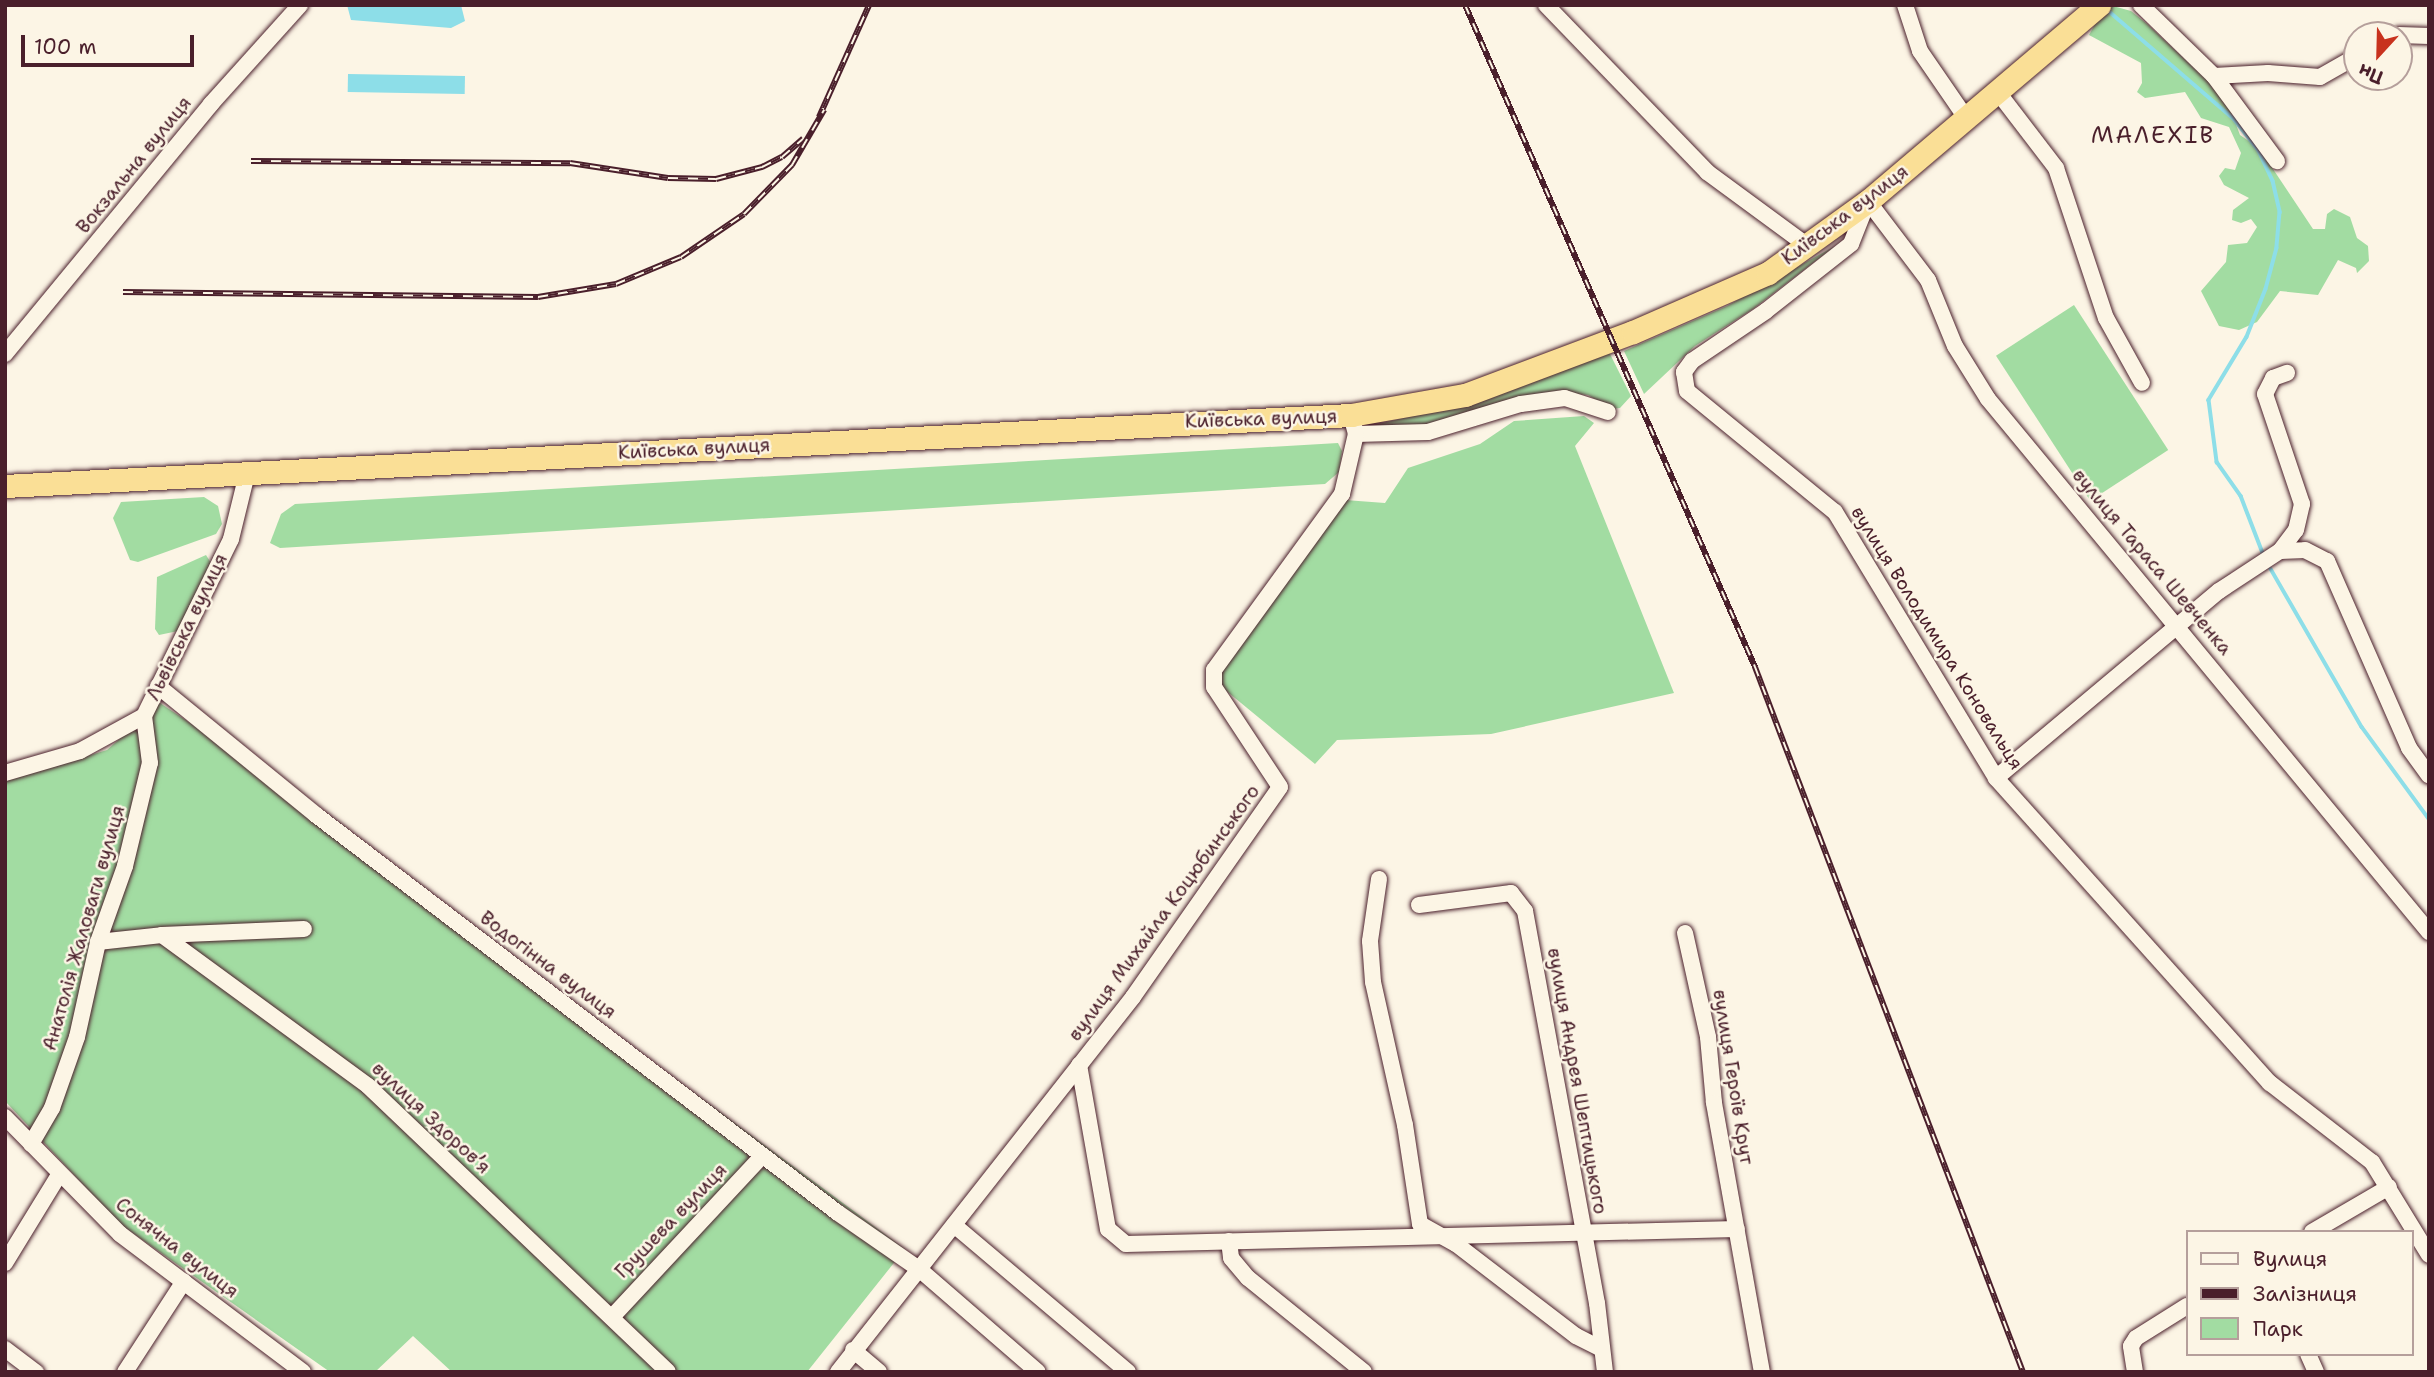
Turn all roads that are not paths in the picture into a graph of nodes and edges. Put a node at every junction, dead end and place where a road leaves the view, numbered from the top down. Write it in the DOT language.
graph roads {
  1 [pos="300,5"];
  2 [pos="1546,5"];
  3 [pos="1905,5"];
  4 [pos="2099,5"];
  5 [pos="2141,5"];
  6 [pos="2343,64"];
  7 [pos="2214,76"];
  8 [pos="1997,91"];
  9 [pos="1966,118"];
  10 [pos="2277,161"];
  11 [pos="1868,201"];
  12 [pos="1809,247"];
  13 [pos="5,354"];
  14 [pos="2287,373"];
  15 [pos="2142,383"];
  16 [pos="1608,412"];
  17 [pos="1353,424"];
  18 [pos="247,474"];
  19 [pos="5,486"];
  20 [pos="2280,551"];
  21 [pos="2181,626"];
  22 [pos="158,687"];
  23 [pos="144,716"];
  24 [pos="5,773"];
  25 [pos="2429,776"];
  26 [pos="1996,778"];
  27 [pos="1379,879"];
  28 [pos="1419,905"];
  29 [pos="304,929"];
  30 [pos="2429,932"];
  31 [pos="1685,933"];
  32 [pos="162,935"];
  33 [pos="98,942"];
  34 [pos="1079,1065"];
  35 [pos="5,1117"];
  36 [pos="31,1144"];
  37 [pos="762,1156"];
  38 [pos="59,1175"];
  39 [pos="2389,1187"];
  40 [pos="954,1225"];
  41 [pos="1737,1229"];
  42 [pos="2315,1230"];
  43 [pos="1582,1231"];
  44 [pos="1438,1234"];
  45 [pos="1229,1241"];
  46 [pos="2429,1255"];
  47 [pos="5,1263"];
  48 [pos="919,1269"];
  49 [pos="184,1281"];
  50 [pos="2186,1307"];
  51 [pos="612,1317"];
  52 [pos="5,1349"];
  53 [pos="1601,1349"];
  54 [pos="854,1351"];
  55 [pos="2309,1356"];
  56 [pos="36,1372"];
  57 [pos="125,1372"];
  58 [pos="303,1372"];
  59 [pos="668,1372"];
  60 [pos="838,1372"];
  61 [pos="879,1372"];
  62 [pos="1038,1372"];
  63 [pos="1128,1372"];
  64 [pos="1364,1372"];
  65 [pos="1605,1372"];
  66 [pos="1762,1372"];
  67 [pos="2135,1372"];
  68 [pos="2316,1372"];
  1 -- 13 [label="street, Вокзальна вулиця"];
  2 -- 12 [label="street"];
  3 -- 9 [label="street"];
  4 -- 8 [label="highway, Київська вулиця"];
  5 -- 7 [label="street"];
  6 -- 7 [label="street"];
  7 -- 10 [label="street"];
  8 -- 9 [label="highway, Київська вулиця"];
  8 -- 15 [label="street"];
  9 -- 11 [label="highway, Київська вулиця"];
  11 -- 12 [label="highway, Київська вулиця"];
  11 -- 21 [label="street, вулиця Тараса Шевченка"];
  11 -- 26 [label="street, вулиця Володимира Коновальця"];
  12 -- 17 [label="highway, Київська вулиця"];
  14 -- 20 [label="street"];
  16 -- 17 [label="street"];
  17 -- 18 [label="highway, Київська вулиця"];
  17 -- 34 [label="street, вулиця Михайла Коцюбинського"];
  18 -- 19 [label="highway"];
  18 -- 22 [label="street, Львівська вулиця"];
  20 -- 21 [label="street"];
  20 -- 25 [label="street"];
  21 -- 26 [label="street"];
  21 -- 30 [label="street, вулиця Тараса Шевченка"];
  22 -- 23 [label="street, Львівська вулиця"];
  22 -- 37 [label="street, Водогінна вулиця"];
  23 -- 24 [label="street, Львівська вулиця"];
  23 -- 33 [label="street, Анатолія Жаловаги вулиця"];
  26 -- 39 [label="street, вулиця Володимира Коновальця"];
  27 -- 44 [label="street"];
  28 -- 43 [label="street, вулиця Андрея Шептицького"];
  29 -- 32 [label="street"];
  31 -- 41 [label="street, вулиця Героїв Крут"];
  32 -- 33 [label="street"];
  32 -- 51 [label="street, вулиця Здоровʼя"];
  33 -- 36 [label="street, Анатолія Жаловаги вулиця"];
  34 -- 40 [label="street, вулиця Михайла Коцюбинського"];
  34 -- 45 [label="street"];
  35 -- 36 [label="street, Сонячна вулиця"];
  36 -- 38 [label="street, Сонячна вулиця"];
  37 -- 48 [label="street, Водогінна вулиця"];
  37 -- 51 [label="street, Грушева вулиця"];
  38 -- 47 [label="street"];
  38 -- 49 [label="street, Сонячна вулиця"];
  39 -- 42 [label="street"];
  39 -- 46 [label="street, вулиця Володимира Коновальця"];
  40 -- 48 [label="street, вулиця Михайла Коцюбинського"];
  40 -- 63 [label="street"];
  41 -- 43 [label="street"];
  41 -- 66 [label="street, вулиця Героїв Крут"];
  43 -- 44 [label="street"];
  43 -- 53 [label="street, вулиця Андрея Шептицького"];
  44 -- 45 [label="street"];
  44 -- 53 [label="street"];
  45 -- 64 [label="street"];
  48 -- 54 [label="street, вулиця Михайла Коцюбинського"];
  48 -- 62 [label="street, Водогінна вулиця"];
  49 -- 57 [label="street"];
  49 -- 58 [label="street, Сонячна вулиця"];
  50 -- 67 [label="street"];
  51 -- 59 [label="street, вулиця Здоровʼя"];
  52 -- 56 [label="street"];
  53 -- 65 [label="street, вулиця Андрея Шептицького"];
  54 -- 60 [label="street, вулиця Михайла Коцюбинського"];
  54 -- 61 [label="street"];
  55 -- 68 [label="street"];
}
